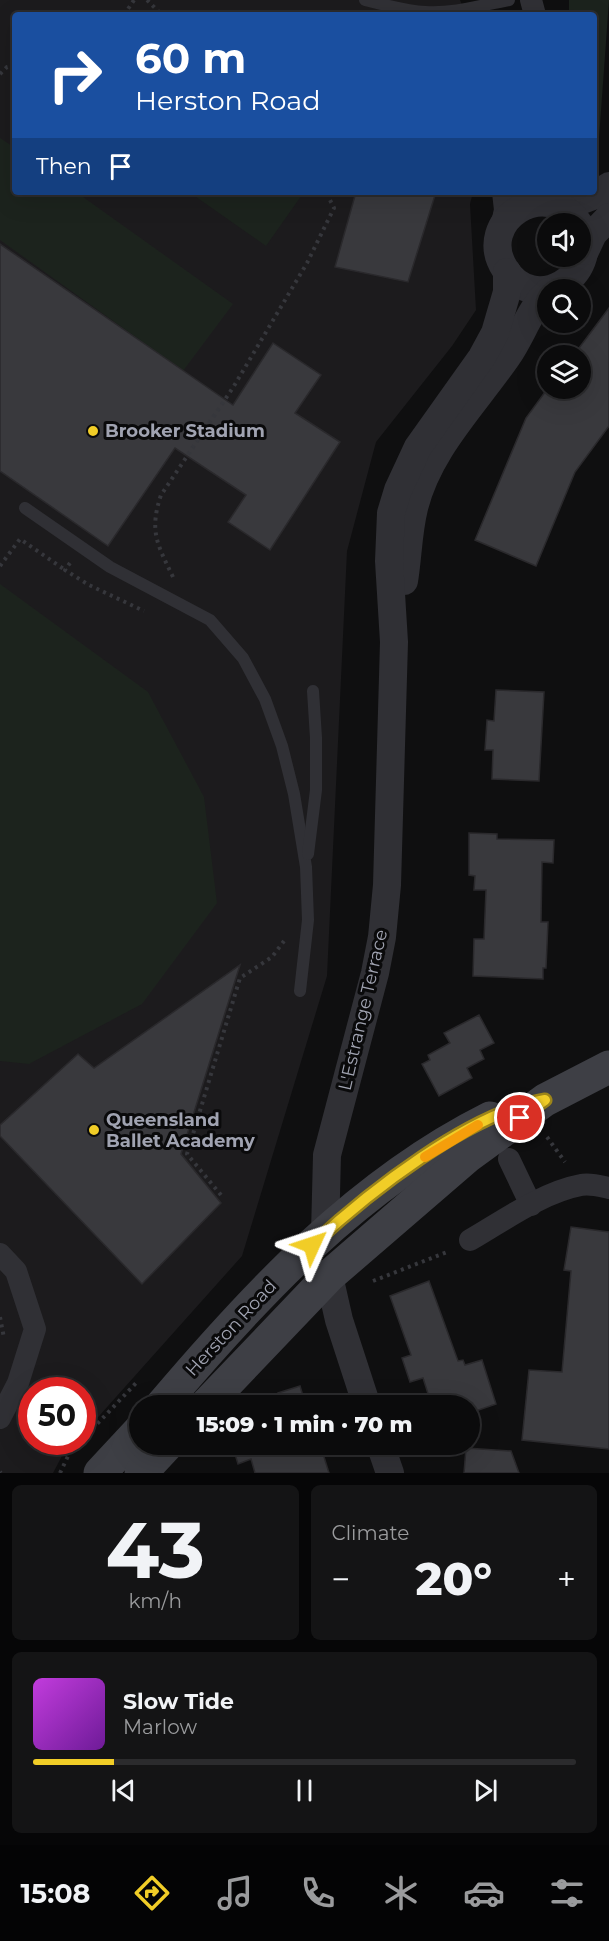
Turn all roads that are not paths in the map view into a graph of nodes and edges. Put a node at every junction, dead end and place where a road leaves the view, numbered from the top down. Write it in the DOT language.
graph roads {
  1 [pos="365,0"];
  2 [pos="509,0"];
  3 [pos="502,195"];
  4 [pos="595,195"];
  5 [pos="547,199"];
  6 [pos="570,213"];
  7 [pos="609,218"];
  8 [pos="500,232"];
  9 [pos="591,234"];
  10 [pos="580,267"];
  11 [pos="507,272"];
  12 [pos="569,279"];
  13 [pos="537,289"];
  14 [pos="537,305"];
  15 [pos="25,507"];
  16 [pos="398,561"];
  17 [pos="313,691"];
  18 [pos="306,867"];
  19 [pos="300,991"];
  20 [pos="609,1067"];
  21 [pos="544,1115"];
  22 [pos="509,1159"];
  23 [pos="609,1188"];
  24 [pos="531,1204"];
  25 [pos="325,1233"];
  26 [pos="470,1240"];
  27 [pos="0,1254"];
  28 [pos="329,1276"];
  29 [pos="170,1395"];
  30 [pos="215,1395"];
  31 [pos="363,1395"];
  32 [pos="0,1418"];
  33 [pos="129,1442"];
  34 [pos="158,1455"];
  35 [pos="384,1455"];
  36 [pos="100,1473"];
  37 [pos="141,1473"];
  38 [pos="390,1473"];
  1 -- 2 [label="lane"];
  3 -- 8 [label="street, L'Estrange Terrace"];
  4 -- 5 [label="street"];
  5 -- 6 [label="street"];
  5 -- 8 [label="street"];
  7 -- 9 [label="street, L'Estrange Terrace"];
  8 -- 11 [label="street, L'Estrange Terrace"];
  10 -- 12 [label="street, L'Estrange Terrace"];
  11 -- 13 [label="street"];
  11 -- 16 [label="street, L'Estrange Terrace"];
  14 -- 16 [label="street, L'Estrange Terrace"];
  15 -- 18 [label="lane"];
  16 -- 25 [label="street, L'Estrange Terrace"];
  17 -- 18 [label="lane"];
  18 -- 19 [label="lane"];
  20 -- 21 [label="main road, Herston Road"];
  21 -- 25 [label="main road, Herston Road"];
  21 -- 28 [label="main road, Herston Road"];
  22 -- 24 [label="street"];
  23 -- 24 [label="street"];
  24 -- 26 [label="street"];
  25 -- 28 [label="main road"];
  25 -- 29 [label="main road, Herston Road"];
  27 -- 32 [label="street"];
  28 -- 30 [label="main road, Herston Road"];
  28 -- 31 [label="street"];
  33 -- 36 [label="main road"];
  34 -- 37 [label="main road"];
  35 -- 38 [label="street"];
}
